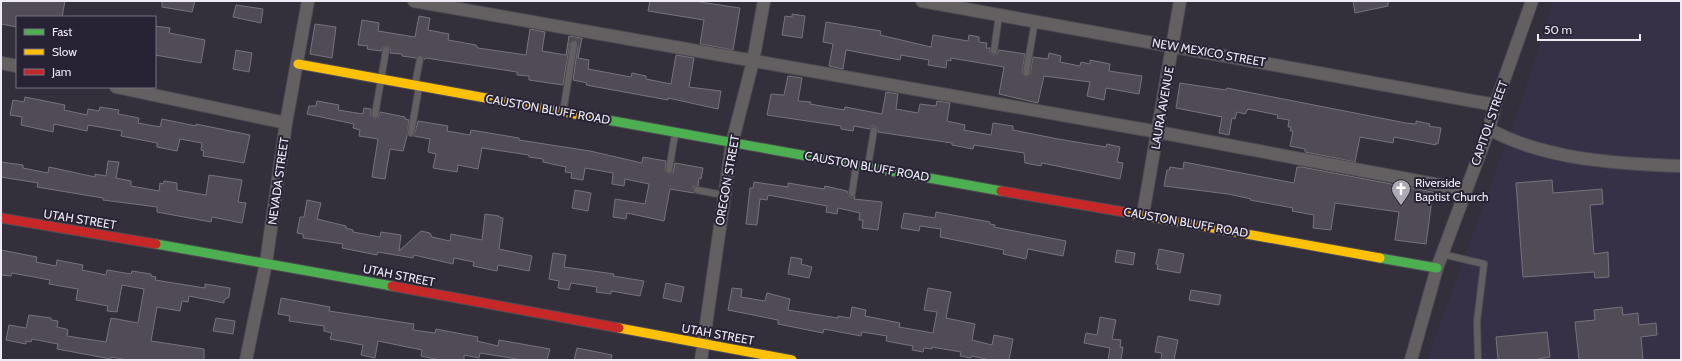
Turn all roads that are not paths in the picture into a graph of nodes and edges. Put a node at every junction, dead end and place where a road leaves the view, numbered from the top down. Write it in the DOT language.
graph roads {
  1 [pos="308,1"];
  2 [pos="414,1"];
  3 [pos="764,1"];
  4 [pos="922,1"];
  5 [pos="1180,1"];
  6 [pos="1532,1"];
  7 [pos="1000,15"];
  8 [pos="1035,21"];
  9 [pos="574,44"];
  10 [pos="1174,45"];
  11 [pos="386,50"];
  12 [pos="994,51"];
  13 [pos="420,59"];
  14 [pos="753,61"];
  15 [pos="1,63"];
  16 [pos="298,64"];
  17 [pos="16,66"];
  18 [pos="1026,73"];
  19 [pos="381,79"];
  20 [pos="417,85"];
  21 [pos="121,88"];
  22 [pos="1495,105"];
  23 [pos="563,112"];
  24 [pos="375,115"];
  25 [pos="286,123"];
  26 [pos="874,130"];
  27 [pos="1489,130"];
  28 [pos="675,132"];
  29 [pos="1158,132"];
  30 [pos="411,133"];
  31 [pos="732,143"];
  32 [pos="857,164"];
  33 [pos="868,166"];
  34 [pos="1681,166"];
  35 [pos="669,170"];
  36 [pos="697,190"];
  37 [pos="1466,190"];
  38 [pos="852,193"];
  39 [pos="723,195"];
  40 [pos="1143,214"];
  41 [pos="1,218"];
  42 [pos="1442,254"];
  43 [pos="266,262"];
  44 [pos="1437,268"];
  45 [pos="704,344"];
  46 [pos="246,360"];
  47 [pos="701,360"];
  48 [pos="792,360"];
  49 [pos="1411,360"];
  50 [pos="1478,360"];
  1 -- 16 [label="street, NEVADA STREET"];
  2 -- 14 [label="street"];
  3 -- 14 [label="street, OREGON STREET"];
  4 -- 7 [label="street, NEW MEXICO STREET"];
  5 -- 10 [label="street, LAURA AVENUE"];
  6 -- 22 [label="street, CAPITOL STREET"];
  7 -- 8 [label="street, NEW MEXICO STREET"];
  7 -- 12 [label="lane"];
  8 -- 10 [label="street, NEW MEXICO STREET"];
  8 -- 18 [label="lane"];
  9 -- 23 [label="lane"];
  10 -- 22 [label="street, NEW MEXICO STREET"];
  10 -- 29 [label="street, LAURA AVENUE"];
  11 -- 19 [label="lane"];
  13 -- 20 [label="lane"];
  14 -- 29 [label="street"];
  14 -- 31 [label="street, OREGON STREET"];
  15 -- 17 [label="street"];
  16 -- 19 [label="street, CAUSTON BLUFF ROAD"];
  16 -- 25 [label="street, NEVADA STREET"];
  19 -- 20 [label="street, CAUSTON BLUFF ROAD"];
  19 -- 24 [label="lane"];
  20 -- 23 [label="street, CAUSTON BLUFF ROAD"];
  20 -- 30 [label="lane"];
  21 -- 25 [label="street"];
  22 -- 27 [label="street, CAPITOL STREET"];
  23 -- 28 [label="street, CAUSTON BLUFF ROAD"];
  25 -- 43 [label="street, NEVADA STREET"];
  26 -- 33 [label="lane"];
  27 -- 34 [label="street"];
  27 -- 37 [label="street, CAPITOL STREET"];
  28 -- 31 [label="street, CAUSTON BLUFF ROAD"];
  28 -- 35 [label="lane"];
  29 -- 37 [label="street"];
  29 -- 40 [label="street, LAURA AVENUE"];
  31 -- 32 [label="street, CAUSTON BLUFF ROAD"];
  31 -- 39 [label="street, OREGON STREET"];
  32 -- 33 [label="street, CAUSTON BLUFF ROAD"];
  32 -- 38 [label="lane"];
  33 -- 40 [label="street, CAUSTON BLUFF ROAD"];
  36 -- 39 [label="lane"];
  37 -- 42 [label="street, CAPITOL STREET"];
  39 -- 45 [label="street, OREGON STREET"];
  40 -- 44 [label="street, CAUSTON BLUFF ROAD"];
  41 -- 43 [label="street, UTAH STREET"];
  42 -- 44 [label="street, CAPITOL STREET"];
  42 -- 50 [label="lane"];
  43 -- 45 [label="street, UTAH STREET"];
  43 -- 46 [label="street, NEVADA STREET"];
  44 -- 49 [label="street, CAPITOL STREET"];
  45 -- 47 [label="street, OREGON STREET"];
  45 -- 48 [label="street, UTAH STREET"];
}
